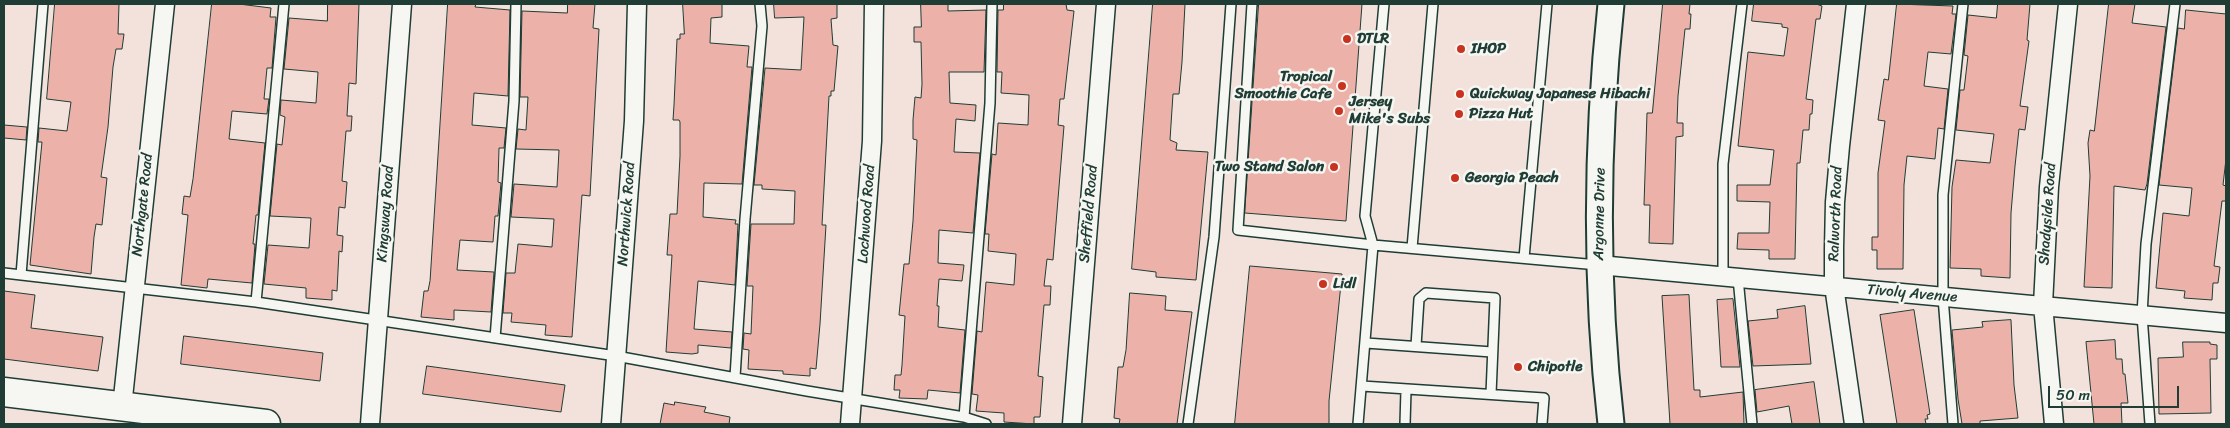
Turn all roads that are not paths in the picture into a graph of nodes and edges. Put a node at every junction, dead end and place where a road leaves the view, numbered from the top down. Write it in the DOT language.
graph roads {
  1 [pos="43,4"];
  2 [pos="165,4"];
  3 [pos="284,4"];
  4 [pos="402,4"];
  5 [pos="516,4"];
  6 [pos="637,4"];
  7 [pos="760,4"];
  8 [pos="874,4"];
  9 [pos="992,4"];
  10 [pos="1106,4"];
  11 [pos="1231,4"];
  12 [pos="1252,4"];
  13 [pos="1384,4"];
  14 [pos="1433,4"];
  15 [pos="1548,4"];
  16 [pos="1611,4"];
  17 [pos="1742,4"];
  18 [pos="1856,4"];
  19 [pos="1963,4"];
  20 [pos="2068,4"];
  21 [pos="2175,4"];
  22 [pos="1373,245"];
  23 [pos="1412,248"];
  24 [pos="1524,258"];
  25 [pos="1599,265"];
  26 [pos="4,273"];
  27 [pos="21,275"];
  28 [pos="1731,278"];
  29 [pos="1834,286"];
  30 [pos="135,287"];
  31 [pos="1943,297"];
  32 [pos="256,302"];
  33 [pos="2043,305"];
  34 [pos="2142,315"];
  35 [pos="378,320"];
  36 [pos="2226,323"];
  37 [pos="495,338"];
  38 [pos="1366,343"];
  39 [pos="1416,346"];
  40 [pos="1492,352"];
  41 [pos="616,356"];
  42 [pos="735,377"];
  43 [pos="1362,386"];
  44 [pos="1406,390"];
  45 [pos="4,392"];
  46 [pos="1491,394"];
  47 [pos="852,398"];
  48 [pos="122,407"];
  49 [pos="964,417"];
  50 [pos="266,424"];
  51 [pos="370,424"];
  52 [pos="611,424"];
  53 [pos="850,424"];
  54 [pos="986,424"];
  55 [pos="1072,424"];
  56 [pos="1188,424"];
  57 [pos="1358,424"];
  58 [pos="1405,424"];
  59 [pos="1542,424"];
  60 [pos="1611,424"];
  61 [pos="1752,424"];
  62 [pos="1854,424"];
  63 [pos="1952,424"];
  64 [pos="2054,424"];
  65 [pos="2150,424"];
  1 -- 27 [label="lane"];
  2 -- 30 [label="street, Northgate Road"];
  3 -- 32 [label="lane"];
  4 -- 35 [label="street, Kingsway Road"];
  5 -- 37 [label="lane"];
  6 -- 41 [label="street, Northwick Road"];
  7 -- 42 [label="lane"];
  8 -- 47 [label="street, Lochwood Road"];
  9 -- 49 [label="lane"];
  10 -- 55 [label="street, Sheffield Road"];
  11 -- 56 [label="lane"];
  12 -- 22 [label="lane"];
  13 -- 22 [label="lane"];
  14 -- 23 [label="lane"];
  15 -- 24 [label="lane"];
  16 -- 25 [label="main road, Argonne Drive"];
  17 -- 28 [label="lane"];
  18 -- 29 [label="street, Ralworth Road"];
  19 -- 31 [label="lane"];
  20 -- 33 [label="street, Shadyside Road"];
  21 -- 34 [label="lane"];
  22 -- 23 [label="lane"];
  22 -- 38 [label="lane"];
  23 -- 24 [label="lane"];
  24 -- 25 [label="lane"];
  25 -- 28 [label="street, Tivoly Avenue"];
  25 -- 60 [label="main road, Argonne Drive"];
  26 -- 27 [label="lane"];
  27 -- 30 [label="lane"];
  28 -- 29 [label="street, Tivoly Avenue"];
  28 -- 61 [label="lane"];
  29 -- 31 [label="street, Tivoly Avenue"];
  29 -- 62 [label="street, Ralworth Road"];
  30 -- 32 [label="lane"];
  30 -- 48 [label="street, Northgate Road"];
  31 -- 33 [label="street, Tivoly Avenue"];
  31 -- 63 [label="lane"];
  32 -- 35 [label="lane"];
  33 -- 34 [label="street, Tivoly Avenue"];
  33 -- 64 [label="street, Shadyside Road"];
  34 -- 36 [label="street, Tivoly Avenue"];
  34 -- 65 [label="lane"];
  35 -- 37 [label="lane"];
  35 -- 51 [label="street, Kingsway Road"];
  37 -- 41 [label="lane"];
  38 -- 39 [label="lane"];
  38 -- 43 [label="lane"];
  39 -- 40 [label="lane"];
  39 -- 40 [label="lane"];
  40 -- 46 [label="lane"];
  41 -- 42 [label="lane"];
  41 -- 52 [label="street, Northwick Road"];
  42 -- 47 [label="lane"];
  43 -- 44 [label="lane"];
  43 -- 57 [label="lane"];
  44 -- 46 [label="lane"];
  44 -- 58 [label="lane"];
  45 -- 48 [label="main road"];
  46 -- 59 [label="lane"];
  47 -- 49 [label="lane"];
  47 -- 53 [label="street, Lochwood Road"];
  48 -- 50 [label="main road"];
  49 -- 54 [label="lane"];
}
